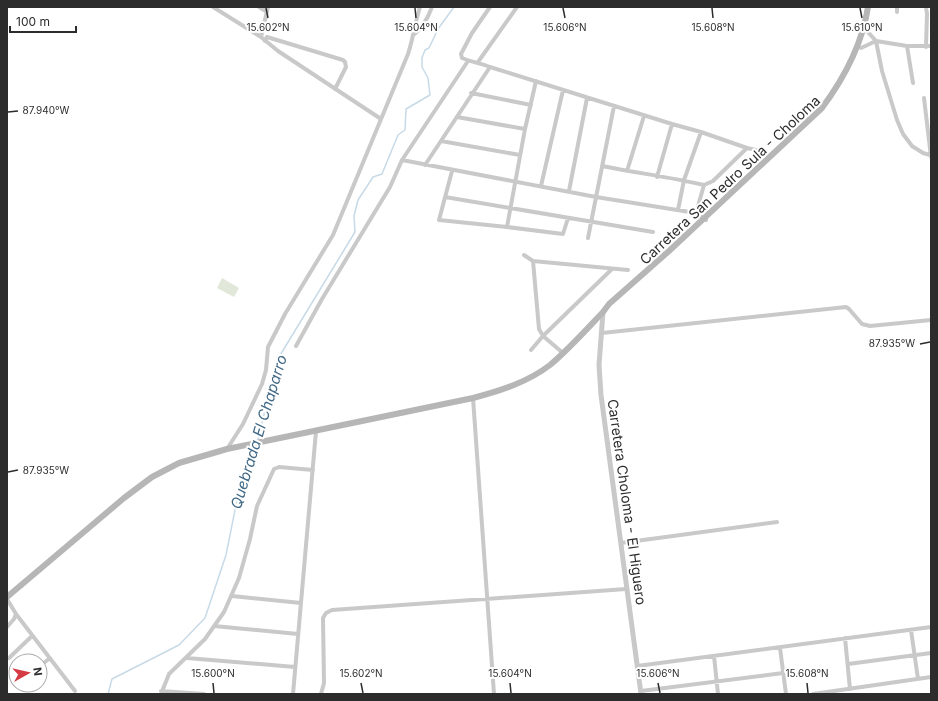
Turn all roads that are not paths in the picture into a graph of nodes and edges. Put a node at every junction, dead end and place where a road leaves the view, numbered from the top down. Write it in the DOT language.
graph roads {
  1 [pos="213,7"];
  2 [pos="259,7"];
  3 [pos="268,7"];
  4 [pos="420,7"];
  5 [pos="432,7"];
  6 [pos="490,7"];
  7 [pos="517,7"];
  8 [pos="868,7"];
  9 [pos="872,7"];
  10 [pos="897,7"];
  11 [pos="926,7"];
  12 [pos="268,12"];
  13 [pos="897,12"];
  14 [pos="867,31"];
  15 [pos="413,35"];
  16 [pos="263,39"];
  17 [pos="876,41"];
  18 [pos="907,46"];
  19 [pos="931,46"];
  20 [pos="926,47"];
  21 [pos="861,48"];
  22 [pos="468,61"];
  23 [pos="478,62"];
  24 [pos="490,67"];
  25 [pos="536,81"];
  26 [pos="913,83"];
  27 [pos="335,89"];
  28 [pos="563,90"];
  29 [pos="472,93"];
  30 [pos="587,98"];
  31 [pos="924,98"];
  32 [pos="531,105"];
  33 [pos="614,106"];
  34 [pos="644,116"];
  35 [pos="456,117"];
  36 [pos="381,119"];
  37 [pos="672,124"];
  38 [pos="525,129"];
  39 [pos="701,132"];
  40 [pos="441,141"];
  41 [pos="747,148"];
  42 [pos="760,152"];
  43 [pos="520,155"];
  44 [pos="931,156"];
  45 [pos="402,160"];
  46 [pos="425,165"];
  47 [pos="602,166"];
  48 [pos="452,171"];
  49 [pos="627,171"];
  50 [pos="657,177"];
  51 [pos="684,180"];
  52 [pos="516,181"];
  53 [pos="704,185"];
  54 [pos="541,186"];
  55 [pos="568,191"];
  56 [pos="445,196"];
  57 [pos="596,197"];
  58 [pos="510,207"];
  59 [pos="678,210"];
  60 [pos="696,213"];
  61 [pos="568,218"];
  62 [pos="705,219"];
  63 [pos="591,222"];
  64 [pos="507,227"];
  65 [pos="653,232"];
  66 [pos="588,238"];
  67 [pos="524,255"];
  68 [pos="533,261"];
  69 [pos="612,269"];
  70 [pos="628,270"];
  71 [pos="603,312"];
  72 [pos="931,320"];
  73 [pos="602,333"];
  74 [pos="543,336"];
  75 [pos="296,346"];
  76 [pos="531,350"];
  77 [pos="563,353"];
  78 [pos="473,398"];
  79 [pos="316,430"];
  80 [pos="227,449"];
  81 [pos="313,470"];
  82 [pos="777,522"];
  83 [pos="621,543"];
  84 [pos="626,589"];
  85 [pos="232,596"];
  86 [pos="7,598"];
  87 [pos="486,599"];
  88 [pos="301,603"];
  89 [pos="16,614"];
  90 [pos="214,626"];
  91 [pos="7,627"];
  92 [pos="931,627"];
  93 [pos="910,630"];
  94 [pos="298,634"];
  95 [pos="32,636"];
  96 [pos="845,638"];
  97 [pos="780,648"];
  98 [pos="14,653"];
  99 [pos="931,653"];
  100 [pos="914,655"];
  101 [pos="714,656"];
  102 [pos="50,658"];
  103 [pos="186,658"];
  104 [pos="848,664"];
  105 [pos="637,666"];
  106 [pos="296,667"];
  107 [pos="783,673"];
  108 [pos="931,678"];
  109 [pos="918,679"];
  110 [pos="716,681"];
  111 [pos="850,689"];
  112 [pos="75,691"];
  113 [pos="161,692"];
  114 [pos="641,692"];
  115 [pos="204,694"];
  116 [pos="293,694"];
  117 [pos="321,694"];
  118 [pos="494,694"];
  119 [pos="718,694"];
  120 [pos="786,694"];
  121 [pos="813,694"];
  1 -- 16 [label="street"];
  2 -- 12 [label="street"];
  3 -- 12 [label="street"];
  4 -- 15 [label="street"];
  5 -- 15 [label="street"];
  6 -- 22 [label="street"];
  7 -- 23 [label="street"];
  8 -- 62 [label="main road, Carretera San Pedro Sula - Choloma"];
  9 -- 14 [label="main road, Carretera San Pedro Sula - Choloma"];
  10 -- 13 [label="street"];
  11 -- 20 [label="street"];
  12 -- 16 [label="street"];
  14 -- 17 [label="street"];
  14 -- 21 [label="main road, Carretera San Pedro Sula - Choloma"];
  15 -- 36 [label="street"];
  16 -- 27 [label="street"];
  16 -- 27 [label="street"];
  17 -- 18 [label="street"];
  17 -- 21 [label="street"];
  17 -- 44 [label="street"];
  18 -- 20 [label="street"];
  18 -- 26 [label="street"];
  19 -- 20 [label="street"];
  21 -- 62 [label="main road, Carretera San Pedro Sula - Choloma"];
  22 -- 23 [label="street"];
  22 -- 45 [label="street"];
  23 -- 24 [label="street"];
  24 -- 25 [label="street"];
  24 -- 29 [label="street"];
  25 -- 28 [label="street"];
  25 -- 32 [label="street"];
  27 -- 36 [label="street"];
  28 -- 30 [label="street"];
  28 -- 54 [label="street"];
  29 -- 32 [label="street"];
  29 -- 35 [label="street"];
  30 -- 33 [label="street"];
  30 -- 55 [label="street"];
  31 -- 44 [label="street"];
  32 -- 38 [label="street"];
  33 -- 34 [label="street"];
  33 -- 47 [label="street"];
  34 -- 37 [label="street"];
  34 -- 49 [label="street"];
  35 -- 38 [label="street"];
  35 -- 40 [label="street"];
  36 -- 80 [label="street"];
  37 -- 39 [label="street"];
  37 -- 50 [label="street"];
  38 -- 43 [label="street"];
  39 -- 41 [label="street"];
  39 -- 51 [label="street"];
  40 -- 43 [label="street"];
  40 -- 46 [label="street"];
  41 -- 42 [label="street"];
  41 -- 53 [label="street"];
  43 -- 52 [label="street"];
  45 -- 46 [label="street"];
  45 -- 75 [label="street"];
  46 -- 48 [label="street"];
  47 -- 49 [label="street"];
  47 -- 57 [label="street"];
  48 -- 52 [label="street"];
  48 -- 56 [label="street"];
  49 -- 50 [label="street"];
  50 -- 51 [label="street"];
  51 -- 53 [label="street"];
  51 -- 59 [label="street"];
  52 -- 54 [label="street"];
  52 -- 58 [label="street"];
  53 -- 60 [label="street"];
  54 -- 55 [label="street"];
  55 -- 57 [label="street"];
  56 -- 58 [label="street"];
  56 -- 64 [label="street"];
  57 -- 59 [label="street"];
  57 -- 63 [label="street"];
  58 -- 61 [label="street"];
  58 -- 64 [label="street"];
  59 -- 60 [label="street"];
  60 -- 62 [label="street"];
  61 -- 63 [label="street"];
  61 -- 64 [label="street"];
  62 -- 71 [label="main road, Carretera San Pedro Sula - Choloma"];
  63 -- 65 [label="street"];
  63 -- 66 [label="street"];
  67 -- 68 [label="street"];
  68 -- 69 [label="street"];
  68 -- 74 [label="street"];
  69 -- 70 [label="street"];
  69 -- 74 [label="street"];
  71 -- 73 [label="street, Carretera Choloma - El Higuero"];
  71 -- 77 [label="main road, Carretera San Pedro Sula - Choloma"];
  72 -- 73 [label="street"];
  73 -- 83 [label="street, Carretera Choloma - El Higuero"];
  74 -- 76 [label="street"];
  74 -- 77 [label="street"];
  77 -- 78 [label="main road, Carretera San Pedro Sula - Choloma"];
  78 -- 79 [label="main road, Carretera San Pedro Sula - Choloma"];
  78 -- 87 [label="street"];
  79 -- 80 [label="main road, Carretera San Pedro Sula - Choloma"];
  79 -- 81 [label="street"];
  80 -- 86 [label="main road, Carretera San Pedro Sula - Choloma"];
  81 -- 85 [label="street"];
  81 -- 88 [label="street"];
  82 -- 83 [label="street"];
  83 -- 84 [label="street, Carretera Choloma - El Higuero"];
  84 -- 87 [label="street"];
  84 -- 105 [label="street, Carretera Choloma - El Higuero"];
  85 -- 88 [label="street"];
  85 -- 90 [label="street"];
  86 -- 89 [label="street"];
  87 -- 117 [label="street"];
  87 -- 118 [label="street"];
  88 -- 94 [label="street"];
  89 -- 91 [label="street"];
  89 -- 95 [label="street"];
  90 -- 94 [label="street"];
  90 -- 103 [label="street"];
  92 -- 93 [label="street"];
  93 -- 96 [label="street"];
  93 -- 100 [label="street"];
  94 -- 106 [label="street"];
  95 -- 98 [label="street"];
  95 -- 102 [label="street"];
  96 -- 97 [label="street"];
  96 -- 104 [label="street"];
  97 -- 101 [label="street"];
  97 -- 107 [label="street"];
  99 -- 100 [label="street"];
  100 -- 104 [label="street"];
  100 -- 109 [label="street"];
  101 -- 105 [label="street"];
  101 -- 110 [label="street"];
  102 -- 112 [label="street"];
  103 -- 106 [label="street"];
  103 -- 113 [label="street"];
  104 -- 111 [label="street"];
  105 -- 114 [label="street, Carretera Choloma - El Higuero"];
  106 -- 116 [label="street"];
  107 -- 110 [label="street"];
  107 -- 120 [label="street"];
  108 -- 109 [label="street"];
  109 -- 111 [label="street"];
  110 -- 114 [label="street"];
  110 -- 119 [label="street"];
  111 -- 121 [label="street"];
  113 -- 115 [label="street"];
}
